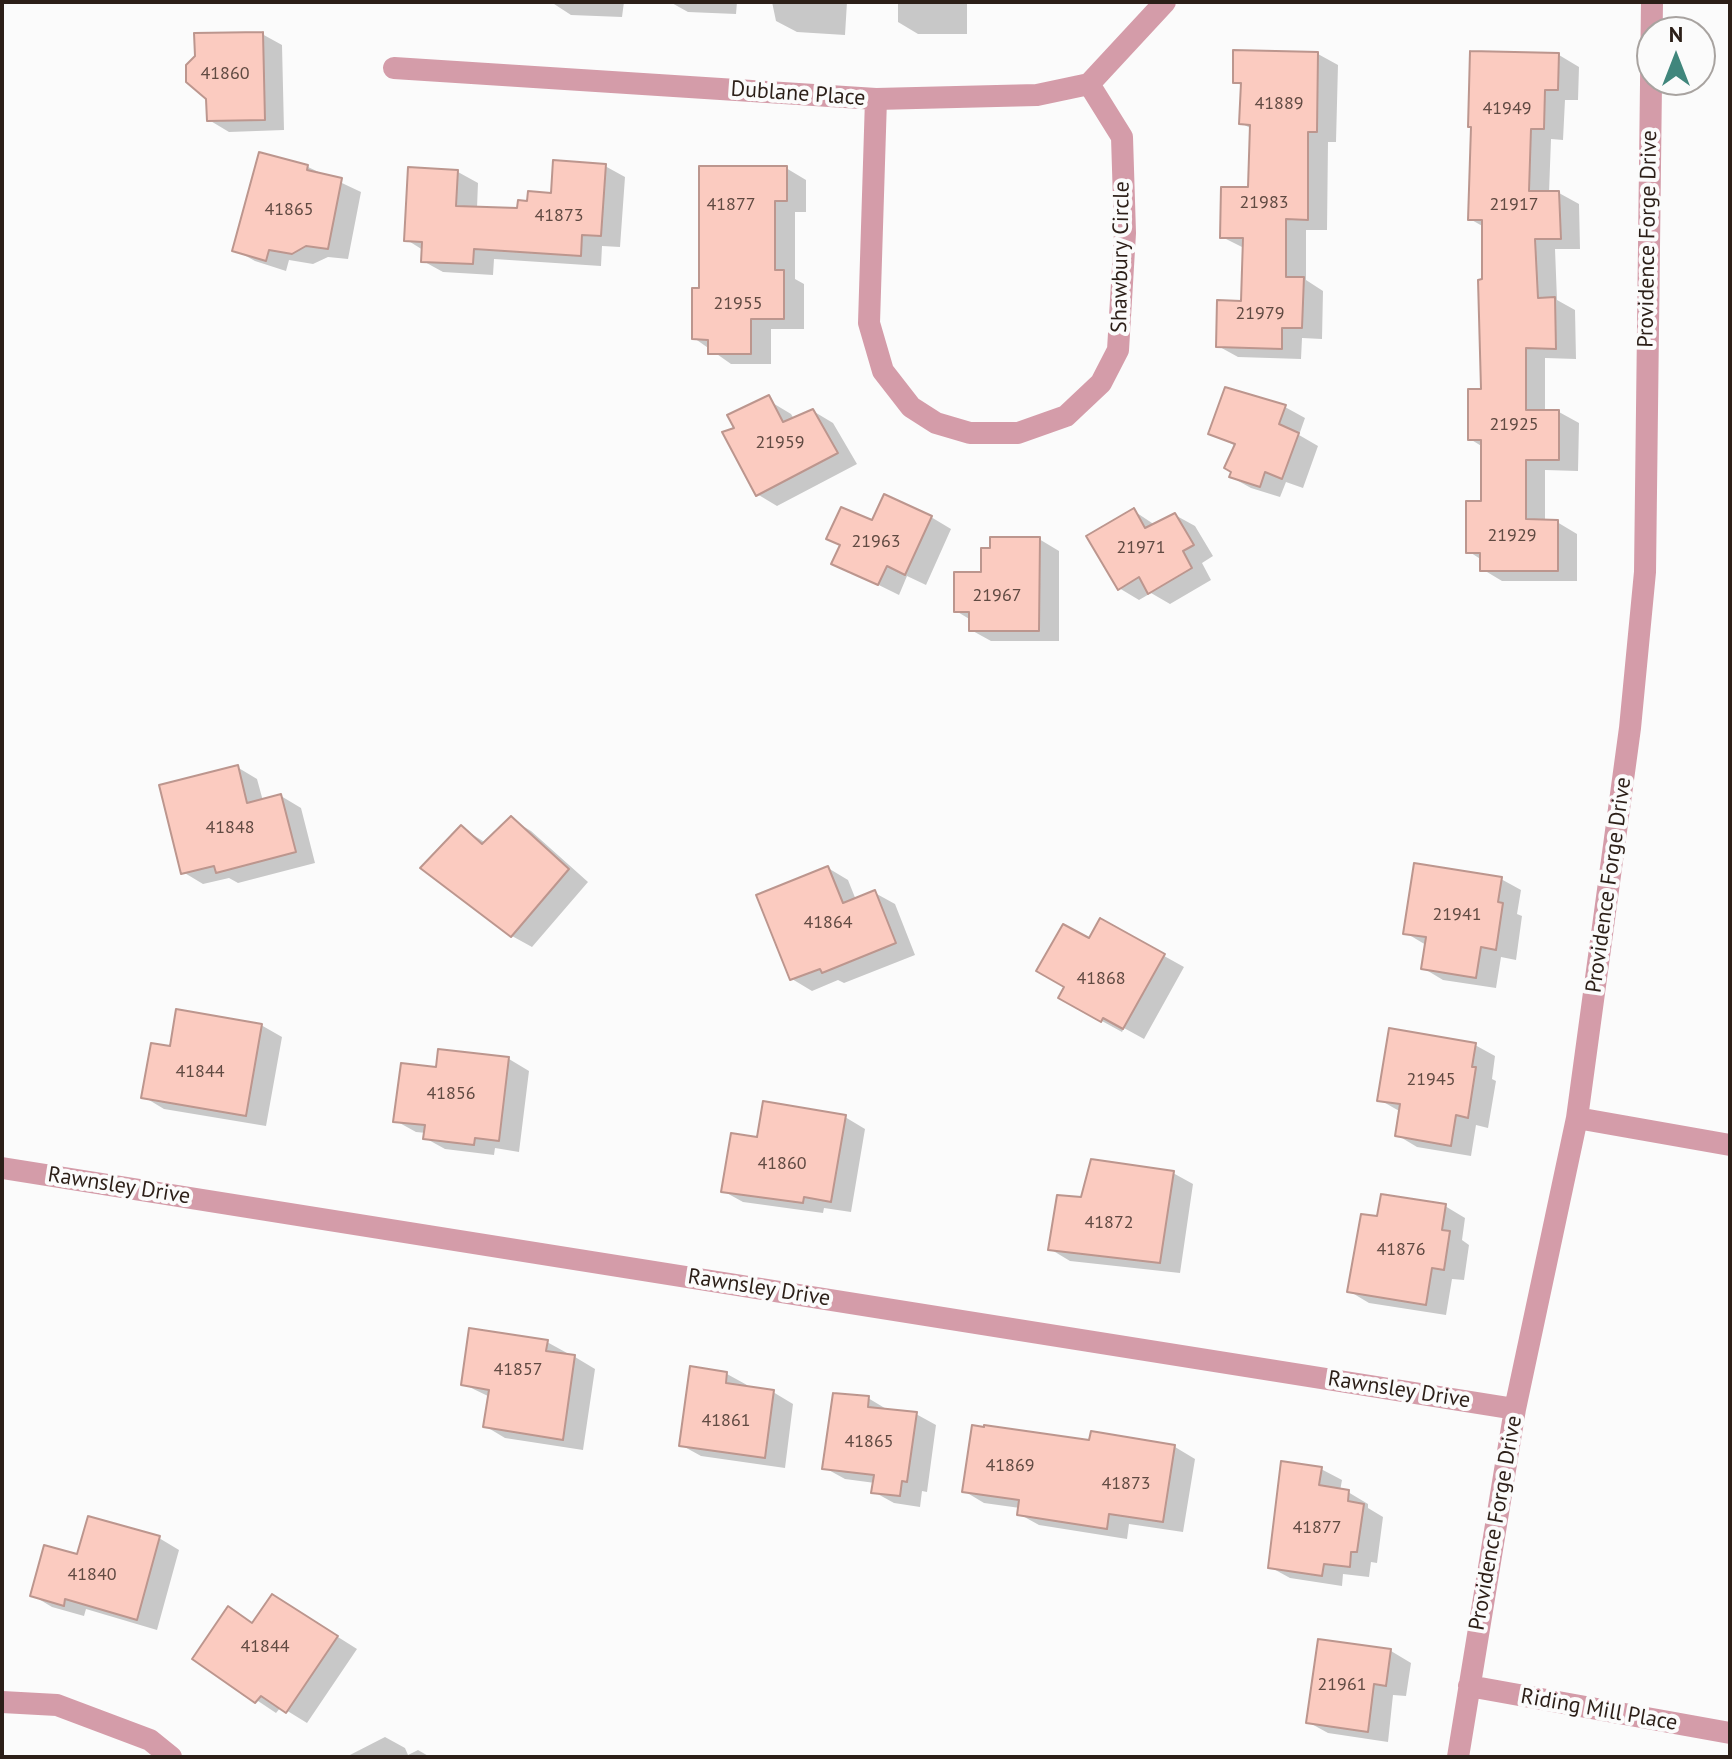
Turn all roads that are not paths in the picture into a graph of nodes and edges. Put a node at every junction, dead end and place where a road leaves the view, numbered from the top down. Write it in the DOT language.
graph roads {
  1 [pos="1165,2"];
  2 [pos="1652,2"];
  3 [pos="394,68"];
  4 [pos="1089,84"];
  5 [pos="876,99"];
  6 [pos="1577,1118"];
  7 [pos="1730,1145"];
  8 [pos="2,1168"];
  9 [pos="1515,1409"];
  10 [pos="1469,1686"];
  11 [pos="2,1702"];
  12 [pos="1730,1733"];
  13 [pos="171,1757"];
  14 [pos="1458,1757"];
  1 -- 4 [label="street"];
  2 -- 6 [label="street, Providence Forge Drive"];
  3 -- 5 [label="street, Dublane Place"];
  4 -- 5 [label="street, Dublane Place"];
  4 -- 5 [label="street, Shawbury Circle"];
  6 -- 7 [label="street"];
  6 -- 9 [label="street, Providence Forge Drive"];
  8 -- 9 [label="street, Rawnsley Drive"];
  9 -- 10 [label="street, Providence Forge Drive"];
  10 -- 12 [label="street, Riding Mill Place"];
  10 -- 14 [label="street, Providence Forge Drive"];
  11 -- 13 [label="street"];
}
